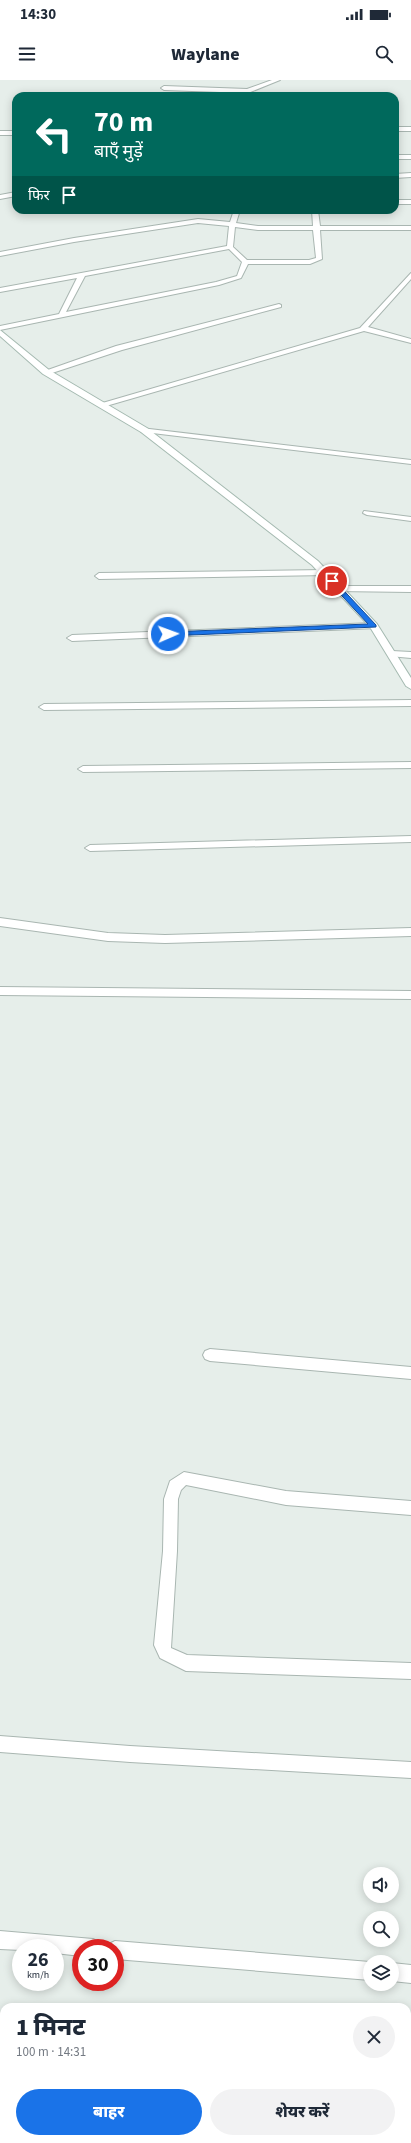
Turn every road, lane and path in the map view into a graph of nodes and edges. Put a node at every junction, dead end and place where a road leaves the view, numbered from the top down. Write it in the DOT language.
graph roads {
  1 [pos="169,80"];
  2 [pos="277,80"];
  3 [pos="164,88"];
  4 [pos="162,92"];
  5 [pos="399,129"];
  6 [pos="411,129"];
  7 [pos="0,133"];
  8 [pos="12,133"];
  9 [pos="399,157"];
  10 [pos="411,157"];
  11 [pos="399,176"];
  12 [pos="411,176"];
  13 [pos="12,195"];
  14 [pos="0,197"];
  15 [pos="399,202"];
  16 [pos="411,202"];
  17 [pos="236,214"];
  18 [pos="316,214"];
  19 [pos="232,226"];
  20 [pos="411,228"];
  21 [pos="318,229"];
  22 [pos="230,247"];
  23 [pos="0,254"];
  24 [pos="245,262"];
  25 [pos="82,275"];
  26 [pos="411,275"];
  27 [pos="0,290"];
  28 [pos="279,306"];
  29 [pos="61,316"];
  30 [pos="0,328"];
  31 [pos="364,328"];
  32 [pos="0,332"];
  33 [pos="411,342"];
  34 [pos="46,372"];
  35 [pos="103,404"];
  36 [pos="144,430"];
  37 [pos="411,462"];
  38 [pos="367,513"];
  39 [pos="411,519"];
  40 [pos="325,574"];
  41 [pos="99,576"];
  42 [pos="339,589"];
  43 [pos="411,589"];
  44 [pos="374,626"];
  45 [pos="72,638"];
  46 [pos="392,654"];
  47 [pos="411,654"];
  48 [pos="411,686"];
  49 [pos="411,703"];
  50 [pos="44,707"];
  51 [pos="411,765"];
  52 [pos="83,770"];
  53 [pos="411,839"];
  54 [pos="90,848"];
  55 [pos="0,922"];
  56 [pos="411,932"];
  57 [pos="0,991"];
  58 [pos="411,994"];
  59 [pos="210,1355"];
  60 [pos="411,1372"];
  61 [pos="411,1508"];
  62 [pos="411,1670"];
  63 [pos="0,1744"];
  64 [pos="411,1770"];
  65 [pos="0,1940"];
  66 [pos="72,1946"];
  67 [pos="124,1951"];
  68 [pos="363,1969"];
  69 [pos="399,1973"];
  70 [pos="411,1974"];
  1 -- 3 [label="street"];
  2 -- 3 [label="street"];
  3 -- 4 [label="street"];
  5 -- 6 [label="street"];
  7 -- 8 [label="street"];
  9 -- 10 [label="street"];
  11 -- 12 [label="street"];
  13 -- 14 [label="street"];
  15 -- 16 [label="street"];
  17 -- 19 [label="street"];
  18 -- 21 [label="street"];
  19 -- 21 [label="street"];
  19 -- 22 [label="street"];
  19 -- 23 [label="street"];
  20 -- 21 [label="street"];
  21 -- 24 [label="street"];
  22 -- 24 [label="street"];
  22 -- 25 [label="street"];
  24 -- 29 [label="street"];
  25 -- 27 [label="street"];
  25 -- 29 [label="street"];
  26 -- 31 [label="street"];
  28 -- 34 [label="street"];
  29 -- 30 [label="street"];
  31 -- 33 [label="street"];
  31 -- 35 [label="street"];
  32 -- 34 [label="street"];
  34 -- 35 [label="street"];
  35 -- 36 [label="street"];
  36 -- 37 [label="street"];
  36 -- 40 [label="street"];
  38 -- 39 [label="street"];
  40 -- 41 [label="street"];
  40 -- 42 [label="street"];
  42 -- 43 [label="street"];
  42 -- 44 [label="street"];
  44 -- 45 [label="street"];
  44 -- 46 [label="street"];
  46 -- 47 [label="street"];
  46 -- 48 [label="street"];
  49 -- 50 [label="street"];
  51 -- 52 [label="street"];
  53 -- 54 [label="street"];
  55 -- 56 [label="street"];
  57 -- 58 [label="street"];
  59 -- 60 [label="street"];
  61 -- 62 [label="street"];
  63 -- 64 [label="street"];
  65 -- 66 [label="street"];
  67 -- 68 [label="street"];
  69 -- 70 [label="street"];
}
